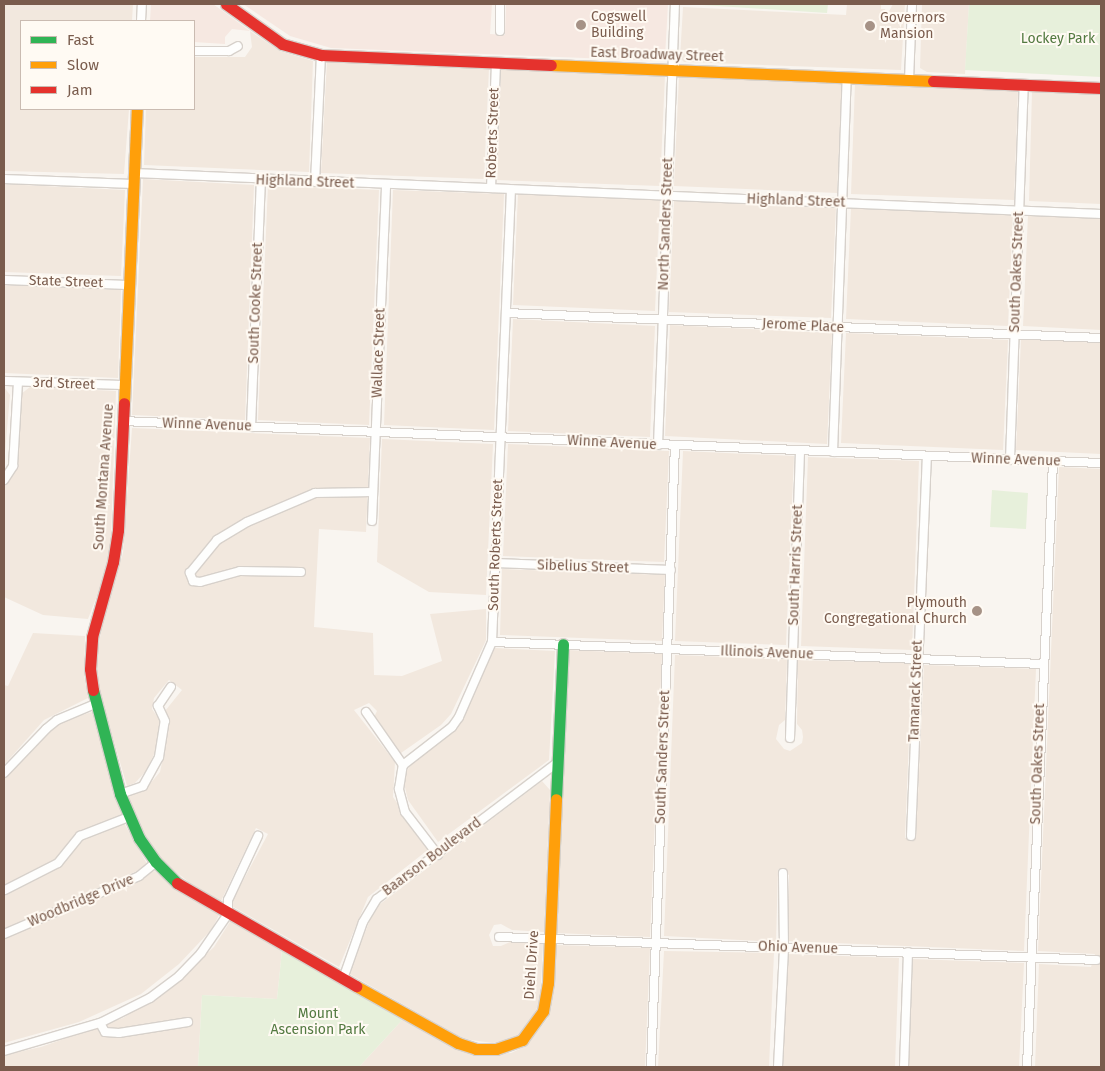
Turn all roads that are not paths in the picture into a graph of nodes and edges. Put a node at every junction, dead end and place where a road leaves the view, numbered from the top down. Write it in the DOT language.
graph roads {
  1 [pos="142,4"];
  2 [pos="226,4"];
  3 [pos="500,4"];
  4 [pos="675,4"];
  5 [pos="912,4"];
  6 [pos="142,20"];
  7 [pos="500,31"];
  8 [pos="238,46"];
  9 [pos="195,51"];
  10 [pos="321,55"];
  11 [pos="496,64"];
  12 [pos="672,71"];
  13 [pos="847,78"];
  14 [pos="909,80"];
  15 [pos="1024,85"];
  16 [pos="1101,88"];
  17 [pos="137,110"];
  18 [pos="4,179"];
  19 [pos="133,179"];
  20 [pos="261,180"];
  21 [pos="315,182"];
  22 [pos="386,185"];
  23 [pos="477,188"];
  24 [pos="491,188"];
  25 [pos="511,189"];
  26 [pos="667,195"];
  27 [pos="843,203"];
  28 [pos="1019,210"];
  29 [pos="1101,214"];
  30 [pos="4,280"];
  31 [pos="129,284"];
  32 [pos="506,313"];
  33 [pos="662,320"];
  34 [pos="838,328"];
  35 [pos="1014,334"];
  36 [pos="1101,338"];
  37 [pos="4,381"];
  38 [pos="18,382"];
  39 [pos="124,385"];
  40 [pos="122,421"];
  41 [pos="251,427"];
  42 [pos="376,431"];
  43 [pos="499,438"];
  44 [pos="658,445"];
  45 [pos="675,446"];
  46 [pos="800,451"];
  47 [pos="833,452"];
  48 [pos="927,456"];
  49 [pos="1010,460"];
  50 [pos="1053,461"];
  51 [pos="1101,463"];
  52 [pos="4,480"];
  53 [pos="373,492"];
  54 [pos="372,521"];
  55 [pos="496,563"];
  56 [pos="670,570"];
  57 [pos="301,572"];
  58 [pos="492,642"];
  59 [pos="563,644"];
  60 [pos="667,649"];
  61 [pos="792,654"];
  62 [pos="917,658"];
  63 [pos="1042,664"];
  64 [pos="171,687"];
  65 [pos="95,704"];
  66 [pos="366,712"];
  67 [pos="790,738"];
  68 [pos="557,763"];
  69 [pos="403,765"];
  70 [pos="4,773"];
  71 [pos="120,794"];
  72 [pos="129,817"];
  73 [pos="258,836"];
  74 [pos="911,836"];
  75 [pos="438,855"];
  76 [pos="156,862"];
  77 [pos="783,873"];
  78 [pos="5,890"];
  79 [pos="228,914"];
  80 [pos="4,934"];
  81 [pos="499,938"];
  82 [pos="549,939"];
  83 [pos="656,943"];
  84 [pos="784,948"];
  85 [pos="908,952"];
  86 [pos="1030,957"];
  87 [pos="1097,960"];
  88 [pos="343,978"];
  89 [pos="188,1022"];
  90 [pos="100,1023"];
  91 [pos="4,1051"];
  92 [pos="652,1067"];
  93 [pos="778,1067"];
  94 [pos="904,1067"];
  95 [pos="1027,1067"];
  1 -- 6 [label="street"];
  2 -- 10 [label="street, East Broadway Street"];
  3 -- 7 [label="street"];
  4 -- 12 [label="street, North Sanders Street"];
  5 -- 14 [label="street"];
  8 -- 9 [label="street"];
  10 -- 11 [label="street, East Broadway Street"];
  10 -- 21 [label="street"];
  11 -- 12 [label="street, East Broadway Street"];
  11 -- 24 [label="street, Roberts Street"];
  12 -- 13 [label="street, East Broadway Street"];
  12 -- 26 [label="street, North Sanders Street"];
  13 -- 14 [label="street, East Broadway Street"];
  13 -- 27 [label="street"];
  14 -- 15 [label="street, East Broadway Street"];
  15 -- 16 [label="street, East Broadway Street"];
  15 -- 28 [label="street, South Oakes Street"];
  17 -- 19 [label="street, South Montana Avenue"];
  18 -- 19 [label="street, Highland Street"];
  19 -- 20 [label="street, Highland Street"];
  19 -- 31 [label="street, South Montana Avenue"];
  20 -- 21 [label="street, Highland Street"];
  20 -- 41 [label="street, South Cooke Street"];
  21 -- 22 [label="street, Highland Street"];
  22 -- 23 [label="street, Highland Street"];
  22 -- 42 [label="street, Wallace Street"];
  23 -- 24 [label="street, Roberts Street"];
  24 -- 25 [label="street, Highland Street"];
  25 -- 26 [label="street, Highland Street"];
  25 -- 32 [label="street, South Roberts Street"];
  26 -- 27 [label="street, Highland Street"];
  26 -- 33 [label="street, North Sanders Street"];
  27 -- 28 [label="street, Highland Street"];
  27 -- 34 [label="street"];
  28 -- 29 [label="street, Highland Street"];
  28 -- 35 [label="street, South Oakes Street"];
  30 -- 31 [label="street, State Street"];
  31 -- 39 [label="street, South Montana Avenue"];
  32 -- 33 [label="street, Jerome Place"];
  32 -- 43 [label="street, South Roberts Street"];
  33 -- 34 [label="street, Jerome Place"];
  33 -- 44 [label="street, North Sanders Street"];
  34 -- 35 [label="street, Jerome Place"];
  34 -- 47 [label="street"];
  35 -- 36 [label="street, Jerome Place"];
  35 -- 49 [label="street, South Oakes Street"];
  37 -- 38 [label="street, 3rd Street"];
  38 -- 39 [label="street, 3rd Street"];
  38 -- 52 [label="street"];
  39 -- 40 [label="street, South Montana Avenue"];
  40 -- 41 [label="street, Winne Avenue"];
  40 -- 65 [label="street, South Montana Avenue"];
  41 -- 42 [label="street, Winne Avenue"];
  42 -- 43 [label="street, Winne Avenue"];
  42 -- 53 [label="street, Wallace Street"];
  43 -- 44 [label="street, Winne Avenue"];
  43 -- 55 [label="street, South Roberts Street"];
  44 -- 45 [label="street, Winne Avenue"];
  45 -- 46 [label="street, Winne Avenue"];
  45 -- 56 [label="street, South Sanders Street"];
  46 -- 47 [label="street, Winne Avenue"];
  46 -- 61 [label="street, South Harris Street"];
  47 -- 48 [label="street, Winne Avenue"];
  48 -- 49 [label="street, Winne Avenue"];
  48 -- 62 [label="street, Tamarack Street"];
  49 -- 50 [label="street, Winne Avenue"];
  50 -- 51 [label="street, Winne Avenue"];
  50 -- 63 [label="street, South Oakes Street"];
  53 -- 54 [label="street, Wallace Street"];
  53 -- 57 [label="street"];
  55 -- 56 [label="street, Sibelius Street"];
  55 -- 58 [label="street, South Roberts Street"];
  56 -- 60 [label="street, South Sanders Street"];
  58 -- 59 [label="street, Illinois Avenue"];
  58 -- 69 [label="street, South Roberts Street"];
  59 -- 60 [label="street, Illinois Avenue"];
  59 -- 68 [label="street, Diehl Drive"];
  60 -- 61 [label="street, Illinois Avenue"];
  60 -- 83 [label="street, South Sanders Street"];
  61 -- 62 [label="street, Illinois Avenue"];
  61 -- 67 [label="street, South Harris Street"];
  62 -- 63 [label="street, Illinois Avenue"];
  62 -- 74 [label="street, Tamarack Street"];
  63 -- 86 [label="street, South Oakes Street"];
  64 -- 71 [label="street"];
  65 -- 70 [label="street"];
  65 -- 71 [label="street, South Montana Avenue"];
  66 -- 69 [label="street"];
  68 -- 75 [label="street, Baarson Boulevard"];
  68 -- 82 [label="street, Diehl Drive"];
  69 -- 75 [label="street"];
  71 -- 72 [label="street, South Montana Avenue"];
  72 -- 76 [label="street, South Montana Avenue"];
  72 -- 78 [label="street"];
  73 -- 79 [label="street"];
  75 -- 88 [label="street, Baarson Boulevard"];
  76 -- 79 [label="street, South Montana Avenue"];
  76 -- 80 [label="street, Woodbridge Drive"];
  77 -- 84 [label="street"];
  79 -- 88 [label="street, Diehl Drive"];
  79 -- 90 [label="street"];
  81 -- 82 [label="street, Ohio Avenue"];
  82 -- 83 [label="street, Ohio Avenue"];
  82 -- 88 [label="street, Diehl Drive"];
  83 -- 84 [label="street, Ohio Avenue"];
  83 -- 92 [label="street, South Sanders Street"];
  84 -- 85 [label="street, Ohio Avenue"];
  84 -- 93 [label="street"];
  85 -- 86 [label="street, Ohio Avenue"];
  85 -- 94 [label="street"];
  86 -- 87 [label="street, Ohio Avenue"];
  86 -- 95 [label="street, South Oakes Street"];
  89 -- 90 [label="street"];
  90 -- 91 [label="street"];
}
